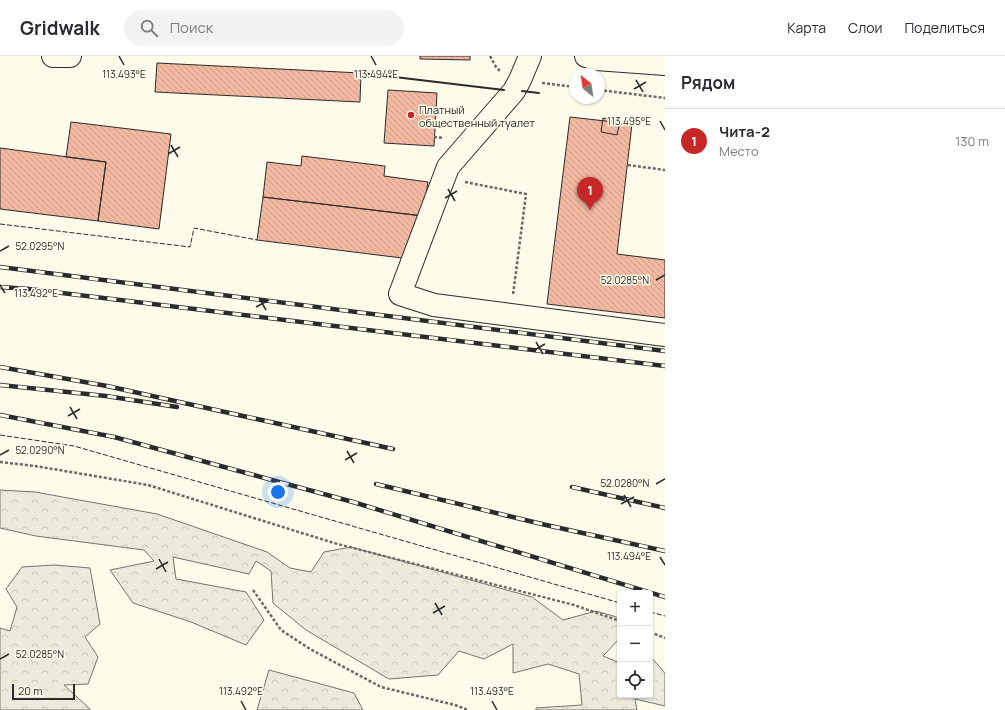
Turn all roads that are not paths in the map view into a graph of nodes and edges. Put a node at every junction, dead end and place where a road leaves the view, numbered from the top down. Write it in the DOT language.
graph roads {
  1 [pos="53,56"];
  2 [pos="70,56"];
  3 [pos="530,56"];
  4 [pos="586,56"];
  5 [pos="665,64"];
  6 [pos="665,335"];
  1 -- 2 [label="lane"];
  3 -- 6 [label="lane"];
  4 -- 5 [label="lane"];
}
